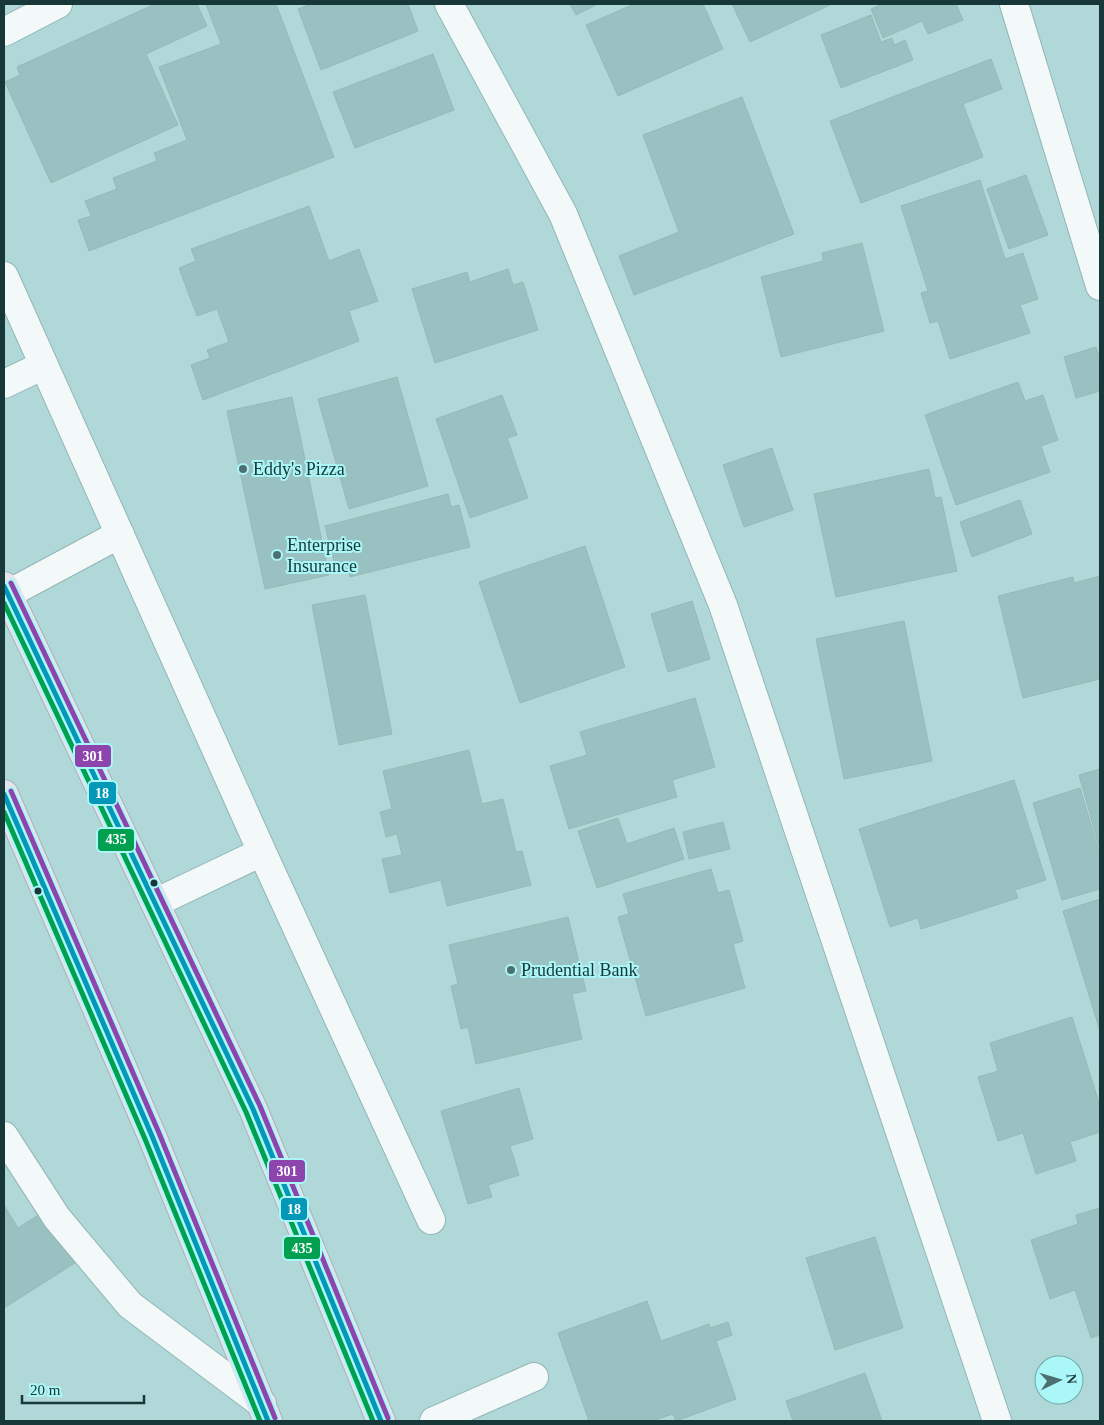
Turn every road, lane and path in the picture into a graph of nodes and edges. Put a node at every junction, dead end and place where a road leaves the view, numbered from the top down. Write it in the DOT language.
graph roads {
  1 [pos="58,4"];
  2 [pos="448,4"];
  3 [pos="1014,4"];
  4 [pos="4,32"];
  5 [pos="4,276"];
  6 [pos="1100,286"];
  7 [pos="44,365"];
  8 [pos="4,384"];
  9 [pos="120,534"];
  10 [pos="6,590"];
  11 [pos="4,794"];
  12 [pos="262,852"];
  13 [pos="154,902"];
  14 [pos="4,1136"];
  15 [pos="432,1220"];
  16 [pos="534,1377"];
  17 [pos="265,1413"];
  18 [pos="381,1421"];
  19 [pos="434,1421"];
  20 [pos="997,1421"];
  1 -- 4 [label="street"];
  2 -- 20 [label="street"];
  3 -- 6 [label="street"];
  5 -- 7 [label="street"];
  7 -- 8 [label="street"];
  7 -- 9 [label="street"];
  9 -- 10 [label="street"];
  9 -- 12 [label="street"];
  10 -- 13 [label="highway"];
  11 -- 17 [label="highway"];
  12 -- 13 [label="street"];
  12 -- 15 [label="street"];
  13 -- 18 [label="highway"];
  14 -- 17 [label="street"];
  16 -- 19 [label="street"];
}
